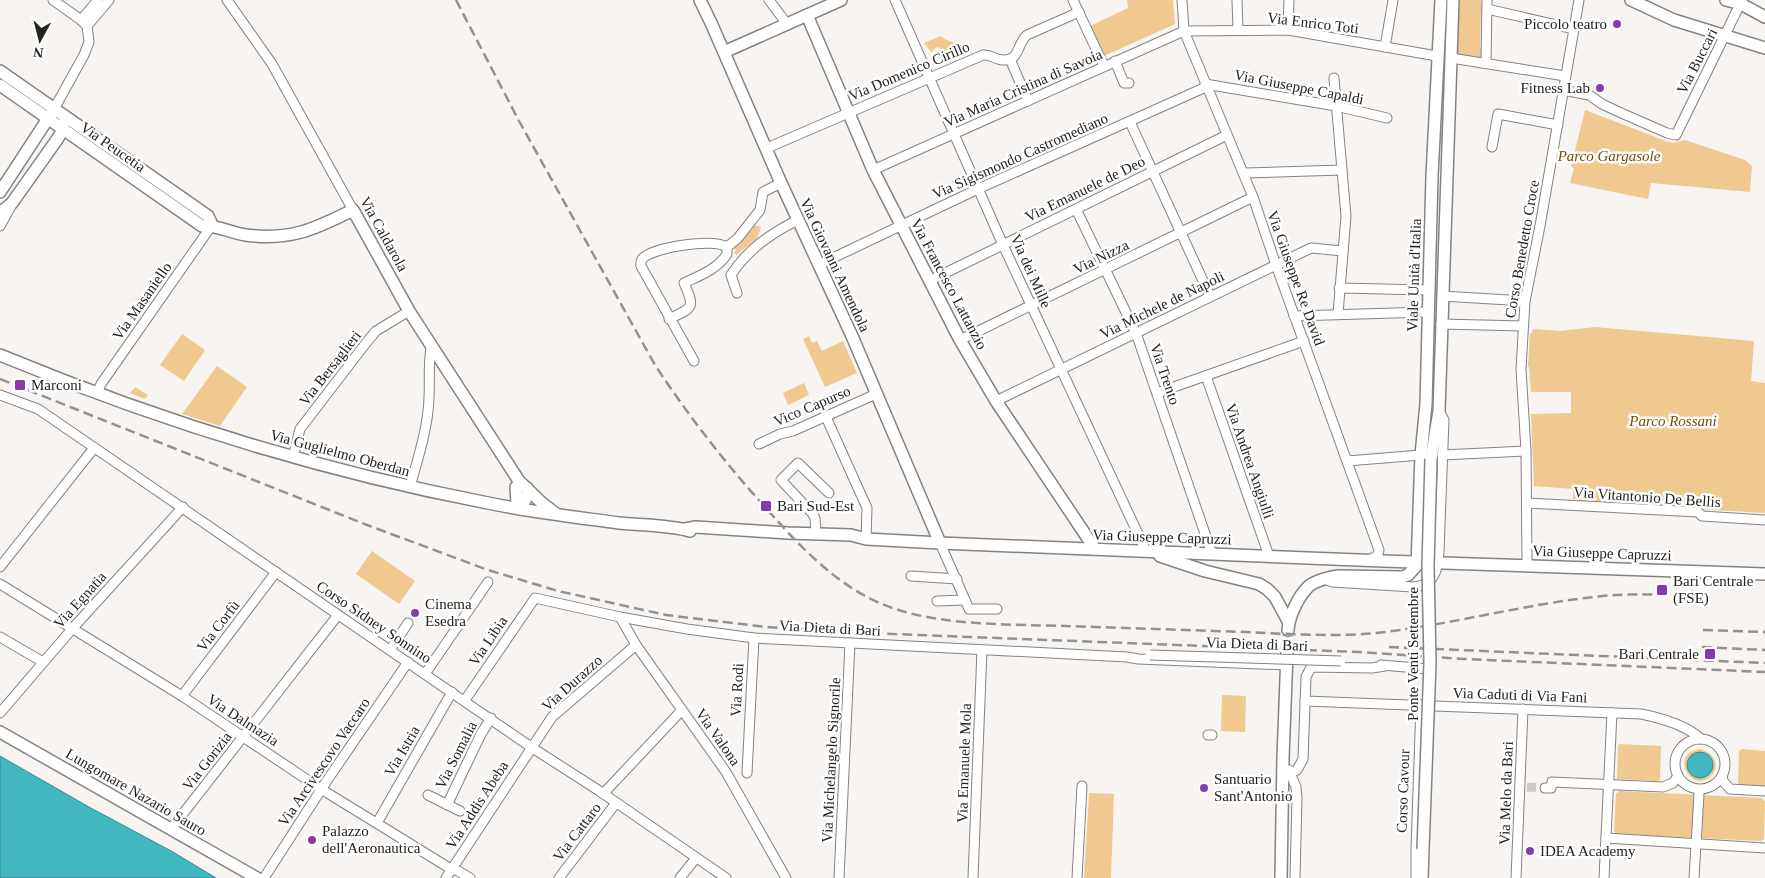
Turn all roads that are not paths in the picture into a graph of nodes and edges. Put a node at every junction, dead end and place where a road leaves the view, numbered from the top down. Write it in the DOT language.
graph roads {
  1 [pos="53,0"];
  2 [pos="98,0"];
  3 [pos="109,0"];
  4 [pos="227,0"];
  5 [pos="700,0"];
  6 [pos="769,0"];
  7 [pos="841,0"];
  8 [pos="895,0"];
  9 [pos="1073,0"];
  10 [pos="1182,0"];
  11 [pos="1237,0"];
  12 [pos="1289,0"];
  13 [pos="1393,0"];
  14 [pos="1440,0"];
  15 [pos="1453,0"];
  16 [pos="1579,0"];
  17 [pos="1630,0"];
  18 [pos="1726,0"];
  19 [pos="1742,2"];
  20 [pos="1487,5"];
  21 [pos="1079,12"];
  22 [pos="807,15"];
  23 [pos="1765,17"];
  24 [pos="84,23"];
  25 [pos="787,24"];
  26 [pos="1574,28"];
  27 [pos="1238,29"];
  28 [pos="1288,30"];
  29 [pos="1184,31"];
  30 [pos="1724,36"];
  31 [pos="1385,47"];
  32 [pos="1765,48"];
  33 [pos="724,52"];
  34 [pos="1437,56"];
  35 [pos="1451,58"];
  36 [pos="1010,60"];
  37 [pos="1115,61"];
  38 [pos="1486,63"];
  39 [pos="1104,66"];
  40 [pos="0,71"];
  41 [pos="1565,76"];
  42 [pos="930,78"];
  43 [pos="1334,78"];
  44 [pos="1129,83"];
  45 [pos="0,85"];
  46 [pos="1205,85"];
  47 [pos="1563,90"];
  48 [pos="1028,101"];
  49 [pos="1336,106"];
  50 [pos="849,111"];
  51 [pos="52,114"];
  52 [pos="1387,118"];
  53 [pos="1130,122"];
  54 [pos="1435,124"];
  55 [pos="1449,124"];
  56 [pos="1558,125"];
  57 [pos="63,130"];
  58 [pos="954,134"];
  59 [pos="1227,135"];
  60 [pos="1492,147"];
  61 [pos="767,148"];
  62 [pos="873,170"];
  63 [pos="1342,170"];
  64 [pos="1153,172"];
  65 [pos="1244,173"];
  66 [pos="781,183"];
  67 [pos="980,188"];
  68 [pos="0,192"];
  69 [pos="1253,197"];
  70 [pos="12,203"];
  71 [pos="1076,209"];
  72 [pos="353,210"];
  73 [pos="0,213"];
  74 [pos="798,220"];
  75 [pos="212,225"];
  76 [pos="900,225"];
  77 [pos="0,226"];
  78 [pos="1181,233"];
  79 [pos="1430,234"];
  80 [pos="1445,234"];
  81 [pos="1003,245"];
  82 [pos="727,247"];
  83 [pos="1343,251"];
  84 [pos="818,265"];
  85 [pos="1276,266"];
  86 [pos="1106,270"];
  87 [pos="929,281"];
  88 [pos="1339,288"];
  89 [pos="1428,290"];
  90 [pos="737,293"];
  91 [pos="1210,296"];
  92 [pos="1442,296"];
  93 [pos="1525,301"];
  94 [pos="1031,306"];
  95 [pos="409,311"];
  96 [pos="1428,312"];
  97 [pos="1338,314"];
  98 [pos="1294,316"];
  99 [pos="670,318"];
  100 [pos="1441,324"];
  101 [pos="1523,324"];
  102 [pos="1136,333"];
  103 [pos="960,340"];
  104 [pos="1304,341"];
  105 [pos="432,348"];
  106 [pos="0,355"];
  107 [pos="694,361"];
  108 [pos="1061,369"];
  109 [pos="1206,376"];
  110 [pos="97,393"];
  111 [pos="1157,393"];
  112 [pos="876,394"];
  113 [pos="1,398"];
  114 [pos="996,401"];
  115 [pos="826,416"];
  116 [pos="759,444"];
  117 [pos="94,448"];
  118 [pos="1526,451"];
  119 [pos="293,457"];
  120 [pos="1432,457"];
  121 [pos="1347,461"];
  122 [pos="521,485"];
  123 [pos="410,487"];
  124 [pos="830,493"];
  125 [pos="488,503"];
  126 [pos="1527,503"];
  127 [pos="183,507"];
  128 [pos="521,509"];
  129 [pos="558,515"];
  130 [pos="1765,520"];
  131 [pos="685,529"];
  132 [pos="816,534"];
  133 [pos="866,539"];
  134 [pos="940,543"];
  135 [pos="1095,549"];
  136 [pos="1146,551"];
  137 [pos="1212,554"];
  138 [pos="1269,556"];
  139 [pos="1417,559"];
  140 [pos="1368,560"];
  141 [pos="1438,562"];
  142 [pos="1528,565"];
  143 [pos="0,567"];
  144 [pos="276,572"];
  145 [pos="1765,574"];
  146 [pos="910,576"];
  147 [pos="956,579"];
  148 [pos="1325,579"];
  149 [pos="488,582"];
  150 [pos="0,584"];
  151 [pos="535,598"];
  152 [pos="965,600"];
  153 [pos="937,601"];
  154 [pos="995,609"];
  155 [pos="338,615"];
  156 [pos="620,617"];
  157 [pos="408,623"];
  158 [pos="72,629"];
  159 [pos="0,637"];
  160 [pos="754,638"];
  161 [pos="850,643"];
  162 [pos="636,645"];
  163 [pos="390,650"];
  164 [pos="982,650"];
  165 [pos="1287,653"];
  166 [pos="1127,657"];
  167 [pos="43,662"];
  168 [pos="408,662"];
  169 [pos="1287,665"];
  170 [pos="1385,666"];
  171 [pos="425,674"];
  172 [pos="452,692"];
  173 [pos="182,696"];
  174 [pos="465,700"];
  175 [pos="1305,701"];
  176 [pos="1424,705"];
  177 [pos="1523,709"];
  178 [pos="682,710"];
  179 [pos="0,713"];
  180 [pos="1612,713"];
  181 [pos="491,718"];
  182 [pos="0,732"];
  183 [pos="244,737"];
  184 [pos="1701,739"];
  185 [pos="531,747"];
  186 [pos="747,773"];
  187 [pos="1287,775"];
  188 [pos="1678,776"];
  189 [pos="1722,776"];
  190 [pos="1609,785"];
  191 [pos="1082,786"];
  192 [pos="1545,788"];
  193 [pos="321,789"];
  194 [pos="1765,791"];
  195 [pos="603,794"];
  196 [pos="1698,794"];
  197 [pos="428,796"];
  198 [pos="1282,796"];
  199 [pos="1297,797"];
  200 [pos="616,803"];
  201 [pos="447,805"];
  202 [pos="460,811"];
  203 [pos="377,823"];
  204 [pos="171,829"];
  205 [pos="1606,838"];
  206 [pos="1696,844"];
  207 [pos="1765,848"];
  208 [pos="1423,849"];
  209 [pos="696,858"];
  210 [pos="451,869"];
  211 [pos="257,878"];
  212 [pos="264,878"];
  213 [pos="446,878"];
  214 [pos="470,878"];
  215 [pos="560,878"];
  216 [pos="680,878"];
  217 [pos="726,878"];
  218 [pos="786,878"];
  219 [pos="839,878"];
  220 [pos="973,878"];
  221 [pos="1076,878"];
  222 [pos="1281,878"];
  223 [pos="1295,878"];
  224 [pos="1416,878"];
  225 [pos="1422,878"];
  226 [pos="1516,878"];
  227 [pos="1604,878"];
  228 [pos="1694,878"];
  1 -- 24 [label="street"];
  2 -- 24 [label="street"];
  3 -- 24 [label="street"];
  4 -- 72 [label="street, Via Caldarola"];
  5 -- 33 [label="main road, Via Giovanni Amendola"];
  6 -- 25 [label="street"];
  7 -- 22 [label="main road"];
  8 -- 42 [label="street, Via dei Mille"];
  9 -- 21 [label="street"];
  10 -- 29 [label="street, Via Giuseppe Re David"];
  11 -- 27 [label="street"];
  12 -- 28 [label="street"];
  13 -- 31 [label="street"];
  14 -- 34 [label="main road, Viale Unità d'Italia"];
  15 -- 35 [label="main road, Viale Unità d'Italia"];
  16 -- 26 [label="street, Corso Benedetto Croce"];
  17 -- 30 [label="main road"];
  18 -- 19 [label="main road"];
  19 -- 23 [label="main road"];
  19 -- 30 [label="street, Via Buccari"];
  20 -- 26 [label="street"];
  20 -- 38 [label="street"];
  21 -- 36 [label="street"];
  21 -- 39 [label="street"];
  22 -- 25 [label="main road"];
  22 -- 50 [label="main road, Via Francesco Lattanzio"];
  24 -- 51 [label="street"];
  25 -- 33 [label="main road"];
  26 -- 41 [label="street, Corso Benedetto Croce"];
  27 -- 28 [label="street, Via Enrico Toti"];
  27 -- 29 [label="street, Via Enrico Toti"];
  28 -- 31 [label="street, Via Enrico Toti"];
  29 -- 37 [label="street, Via Maria Cristina di Savoia"];
  29 -- 46 [label="street, Via Giuseppe Re David"];
  30 -- 32 [label="main road"];
  30 -- 47 [label="street, Via Buccari"];
  31 -- 34 [label="street, Via Enrico Toti"];
  33 -- 61 [label="main road, Via Giovanni Amendola"];
  34 -- 54 [label="main road, Viale Unità d'Italia"];
  35 -- 38 [label="street"];
  35 -- 55 [label="main road, Viale Unità d'Italia"];
  36 -- 42 [label="street, Via Domenico Cirillo"];
  36 -- 48 [label="street"];
  37 -- 39 [label="street, Via Maria Cristina di Savoia"];
  37 -- 44 [label="street"];
  38 -- 41 [label="street"];
  39 -- 48 [label="street, Via Maria Cristina di Savoia"];
  40 -- 51 [label="main road"];
  41 -- 47 [label="street, Corso Benedetto Croce"];
  42 -- 50 [label="street, Via Domenico Cirillo"];
  42 -- 58 [label="street, Via dei Mille"];
  43 -- 49 [label="street"];
  45 -- 51 [label="main road, Via Peucetia"];
  46 -- 49 [label="street, Via Giuseppe Capaldi"];
  46 -- 53 [label="street, Via Sigismondo Castromediano"];
  46 -- 59 [label="street, Via Giuseppe Re David"];
  47 -- 56 [label="street, Corso Benedetto Croce"];
  48 -- 58 [label="street, Via Maria Cristina di Savoia"];
  49 -- 52 [label="street, Via Giuseppe Capaldi"];
  49 -- 63 [label="street"];
  50 -- 61 [label="street, Via Domenico Cirillo"];
  50 -- 62 [label="main road, Via Francesco Lattanzio"];
  51 -- 57 [label="main road, Via Peucetia"];
  51 -- 68 [label="main road"];
  51 -- 75 [label="main road"];
  53 -- 64 [label="street"];
  53 -- 67 [label="street, Via Sigismondo Castromediano"];
  54 -- 55 [label="main road"];
  54 -- 79 [label="main road, Viale Unità d'Italia"];
  55 -- 80 [label="main road, Viale Unità d'Italia"];
  56 -- 60 [label="street"];
  56 -- 93 [label="street, Corso Benedetto Croce"];
  57 -- 70 [label="main road"];
  57 -- 75 [label="main road, Via Peucetia"];
  58 -- 62 [label="street, Via Maria Cristina di Savoia"];
  58 -- 67 [label="street, Via dei Mille"];
  59 -- 64 [label="street, Via Emanuele de Deo"];
  59 -- 65 [label="street, Via Giuseppe Re David"];
  61 -- 66 [label="main road, Via Giovanni Amendola"];
  62 -- 76 [label="main road, Via Francesco Lattanzio"];
  63 -- 65 [label="street"];
  63 -- 83 [label="street"];
  64 -- 71 [label="street, Via Emanuele de Deo"];
  64 -- 78 [label="street"];
  65 -- 69 [label="street, Via Giuseppe Re David"];
  66 -- 74 [label="main road, Via Giovanni Amendola"];
  66 -- 82 [label="street"];
  67 -- 76 [label="street, Via Sigismondo Castromediano"];
  67 -- 81 [label="street, Via dei Mille"];
  69 -- 78 [label="street, Via Nizza"];
  69 -- 85 [label="street, Via Giuseppe Re David"];
  70 -- 73 [label="main road"];
  70 -- 77 [label="street"];
  71 -- 81 [label="street, Via Emanuele de Deo"];
  71 -- 86 [label="street, Via Trento"];
  72 -- 75 [label="main road, Via Peucetia"];
  72 -- 95 [label="main road, Via Caldarola"];
  74 -- 84 [label="main road, Via Giovanni Amendola"];
  74 -- 90 [label="street"];
  75 -- 110 [label="street, Via Masaniello"];
  76 -- 84 [label="street, Via Sigismondo Castromediano"];
  76 -- 87 [label="main road, Via Francesco Lattanzio"];
  78 -- 86 [label="street, Via Nizza"];
  78 -- 91 [label="street"];
  79 -- 80 [label="main road"];
  79 -- 89 [label="main road, Viale Unità d'Italia"];
  80 -- 92 [label="main road, Viale Unità d'Italia"];
  81 -- 87 [label="street, Via Emanuele de Deo"];
  81 -- 94 [label="street, Via dei Mille"];
  82 -- 99 [label="street"];
  82 -- 99 [label="street"];
  83 -- 85 [label="street, Via Michele de Napoli"];
  83 -- 88 [label="street"];
  84 -- 112 [label="main road, Via Giovanni Amendola"];
  85 -- 91 [label="street, Via Michele de Napoli"];
  85 -- 98 [label="street, Via Giuseppe Re David"];
  86 -- 94 [label="street, Via Nizza"];
  86 -- 102 [label="street, Via Trento"];
  87 -- 103 [label="main road, Via Francesco Lattanzio"];
  88 -- 89 [label="street"];
  88 -- 97 [label="street"];
  89 -- 96 [label="main road, Viale Unità d'Italia"];
  91 -- 102 [label="street, Via Michele de Napoli"];
  92 -- 93 [label="street"];
  92 -- 100 [label="main road, Viale Unità d'Italia"];
  93 -- 101 [label="street, Corso Benedetto Croce"];
  94 -- 103 [label="street, Via Nizza"];
  94 -- 108 [label="street, Via dei Mille"];
  95 -- 105 [label="main road, Via Caldarola"];
  95 -- 119 [label="street, Via Bersaglieri"];
  96 -- 97 [label="street"];
  96 -- 120 [label="main road, Viale Unità d'Italia"];
  97 -- 98 [label="street"];
  98 -- 104 [label="street, Via Giuseppe Re David"];
  99 -- 107 [label="street"];
  100 -- 101 [label="street"];
  100 -- 120 [label="main road, Viale Unità d'Italia"];
  101 -- 118 [label="street, Corso Benedetto Croce"];
  102 -- 108 [label="street, Via Michele de Napoli"];
  102 -- 111 [label="street, Via Trento"];
  103 -- 114 [label="main road, Via Francesco Lattanzio"];
  104 -- 109 [label="street"];
  104 -- 121 [label="street, Via Giuseppe Re David"];
  105 -- 122 [label="main road, Via Caldarola"];
  105 -- 123 [label="street"];
  106 -- 110 [label="main road, Via Guglielmo Oberdan"];
  108 -- 114 [label="street, Via Michele de Napoli"];
  108 -- 136 [label="street, Via dei Mille"];
  109 -- 111 [label="street"];
  109 -- 138 [label="street, Via Andrea Angiulli"];
  110 -- 119 [label="main road, Via Guglielmo Oberdan"];
  111 -- 137 [label="street, Via Trento"];
  112 -- 115 [label="street, Vico Capurso"];
  112 -- 134 [label="main road, Via Giovanni Amendola"];
  113 -- 117 [label="street, Corso Sidney Sonnino"];
  114 -- 135 [label="main road, Via Francesco Lattanzio"];
  115 -- 116 [label="street, Vico Capurso"];
  115 -- 133 [label="street"];
  117 -- 127 [label="street, Corso Sidney Sonnino"];
  117 -- 143 [label="street"];
  118 -- 120 [label="street"];
  118 -- 126 [label="street, Corso Benedetto Croce"];
  119 -- 123 [label="main road, Via Guglielmo Oberdan"];
  120 -- 121 [label="street"];
  120 -- 139 [label="main road, Viale Unità d'Italia"];
  120 -- 141 [label="street, Viale Unità d'Italia"];
  120 -- 208 [label="main road, Ponte Venti Settembre, bridge"];
  121 -- 140 [label="street, Via Giuseppe Re David"];
  122 -- 125 [label="main road"];
  122 -- 128 [label="main road"];
  122 -- 129 [label="main road"];
  123 -- 125 [label="main road, Via Guglielmo Oberdan"];
  124 -- 132 [label="street"];
  125 -- 128 [label="main road, Via Guglielmo Oberdan"];
  126 -- 130 [label="street, Via Vitantonio De Bellis"];
  126 -- 142 [label="street, Corso Benedetto Croce"];
  127 -- 144 [label="street, Corso Sidney Sonnino"];
  127 -- 158 [label="street, Via Egnatia"];
  128 -- 129 [label="main road, Via Guglielmo Oberdan"];
  129 -- 131 [label="main road, Via Guglielmo Oberdan"];
  131 -- 132 [label="main road, Via Guglielmo Oberdan"];
  131 -- 133 [label="main road, Via Guglielmo Oberdan"];
  132 -- 133 [label="main road, Via Guglielmo Oberdan"];
  133 -- 134 [label="main road, Via Guglielmo Oberdan"];
  134 -- 135 [label="main road, Via Giuseppe Capruzzi"];
  134 -- 147 [label="street"];
  135 -- 136 [label="main road, Via Giuseppe Capruzzi"];
  136 -- 137 [label="main road, Via Giuseppe Capruzzi"];
  136 -- 148 [label="main road"];
  137 -- 138 [label="main road, Via Giuseppe Capruzzi"];
  138 -- 140 [label="main road, Via Giuseppe Capruzzi"];
  139 -- 140 [label="main road, Via Giuseppe Capruzzi"];
  139 -- 141 [label="main road, Via Giuseppe Capruzzi"];
  139 -- 148 [label="main road"];
  141 -- 142 [label="main road, Via Giuseppe Capruzzi"];
  141 -- 148 [label="street, Viale Unità d'Italia"];
  142 -- 145 [label="main road, Via Giuseppe Capruzzi"];
  144 -- 155 [label="street, Corso Sidney Sonnino"];
  144 -- 173 [label="street, Via Corfù"];
  146 -- 147 [label="street"];
  147 -- 152 [label="street"];
  149 -- 171 [label="street"];
  150 -- 158 [label="street, Via Dalmazia"];
  151 -- 156 [label="street, Via Dieta di Bari"];
  151 -- 174 [label="street, Via Libia"];
  152 -- 153 [label="street"];
  152 -- 154 [label="street"];
  155 -- 163 [label="street, Corso Sidney Sonnino"];
  155 -- 183 [label="street, Via Gorizia"];
  156 -- 160 [label="street, Via Dieta di Bari"];
  156 -- 162 [label="street, Via Valona"];
  157 -- 163 [label="street"];
  158 -- 167 [label="street, Via Egnatia"];
  158 -- 173 [label="street, Via Dalmazia"];
  159 -- 167 [label="street"];
  160 -- 161 [label="street, Via Dieta di Bari"];
  160 -- 186 [label="street, Via Rodi"];
  161 -- 164 [label="street, Via Dieta di Bari"];
  161 -- 219 [label="street, Via Michelangelo Signorile"];
  162 -- 178 [label="street, Via Valona"];
  162 -- 185 [label="street, Via Durazzo"];
  163 -- 168 [label="street, Corso Sidney Sonnino"];
  164 -- 166 [label="street, Via Dieta di Bari"];
  164 -- 220 [label="street, Via Emanuele Mola"];
  165 -- 169 [label="main road"];
  166 -- 169 [label="street, Via Dieta di Bari"];
  166 -- 170 [label="street, Via Dieta di Bari, bridge"];
  167 -- 179 [label="street, Via Egnatia"];
  168 -- 171 [label="street, Corso Sidney Sonnino"];
  168 -- 193 [label="street, Via Arcivescovo Vaccaro"];
  169 -- 187 [label="main road"];
  170 -- 175 [label="street, Via Dieta di Bari"];
  170 -- 176 [label="street, Via Dieta di Bari"];
  171 -- 172 [label="street, Corso Sidney Sonnino"];
  172 -- 174 [label="street, Corso Sidney Sonnino"];
  172 -- 203 [label="street, Via Istria"];
  173 -- 183 [label="street, Via Dalmazia"];
  174 -- 181 [label="street, Corso Sidney Sonnino"];
  175 -- 176 [label="street, Via Caduti di Via Fani"];
  175 -- 187 [label="street"];
  176 -- 177 [label="street, Via Caduti di Via Fani"];
  176 -- 224 [label="street, Corso Cavour"];
  177 -- 180 [label="street, Via Caduti di Via Fani"];
  177 -- 226 [label="street, Via Melo da Bari"];
  178 -- 195 [label="street"];
  178 -- 218 [label="street, Via Valona"];
  180 -- 184 [label="street, Via Caduti di Via Fani"];
  180 -- 190 [label="street"];
  181 -- 185 [label="street, Corso Sidney Sonnino"];
  181 -- 201 [label="street, Via Somalia"];
  182 -- 204 [label="main road, Lungomare Nazario Sauro"];
  183 -- 193 [label="street, Via Dalmazia"];
  183 -- 204 [label="street, Via Gorizia"];
  184 -- 188 [label="street"];
  184 -- 189 [label="street"];
  185 -- 195 [label="street, Corso Sidney Sonnino"];
  185 -- 210 [label="street, Via Addis Abeba"];
  187 -- 198 [label="main road"];
  187 -- 199 [label="street"];
  188 -- 189 [label="street"];
  188 -- 190 [label="street"];
  189 -- 194 [label="street"];
  190 -- 192 [label="street"];
  190 -- 205 [label="street"];
  191 -- 221 [label="street"];
  193 -- 203 [label="street, Via Dalmazia"];
  193 -- 212 [label="street, Via Arcivescovo Vaccaro"];
  195 -- 200 [label="street, Corso Sidney Sonnino"];
  196 -- 206 [label="street"];
  197 -- 201 [label="street, Via Somalia"];
  198 -- 199 [label="street"];
  198 -- 222 [label="main road"];
  199 -- 223 [label="street"];
  200 -- 209 [label="street, Corso Sidney Sonnino"];
  200 -- 215 [label="street, Via Cattaro"];
  201 -- 202 [label="street, Via Somalia"];
  203 -- 210 [label="street, Via Dalmazia"];
  204 -- 211 [label="main road, Lungomare Nazario Sauro"];
  205 -- 206 [label="street"];
  205 -- 227 [label="street"];
  206 -- 207 [label="street"];
  206 -- 228 [label="street"];
  208 -- 225 [label="main road, Corso Cavour"];
  209 -- 216 [label="street"];
  209 -- 217 [label="street, Corso Sidney Sonnino"];
  210 -- 213 [label="street, Via Addis Abeba"];
  210 -- 214 [label="street, Via Dalmazia"];
}
